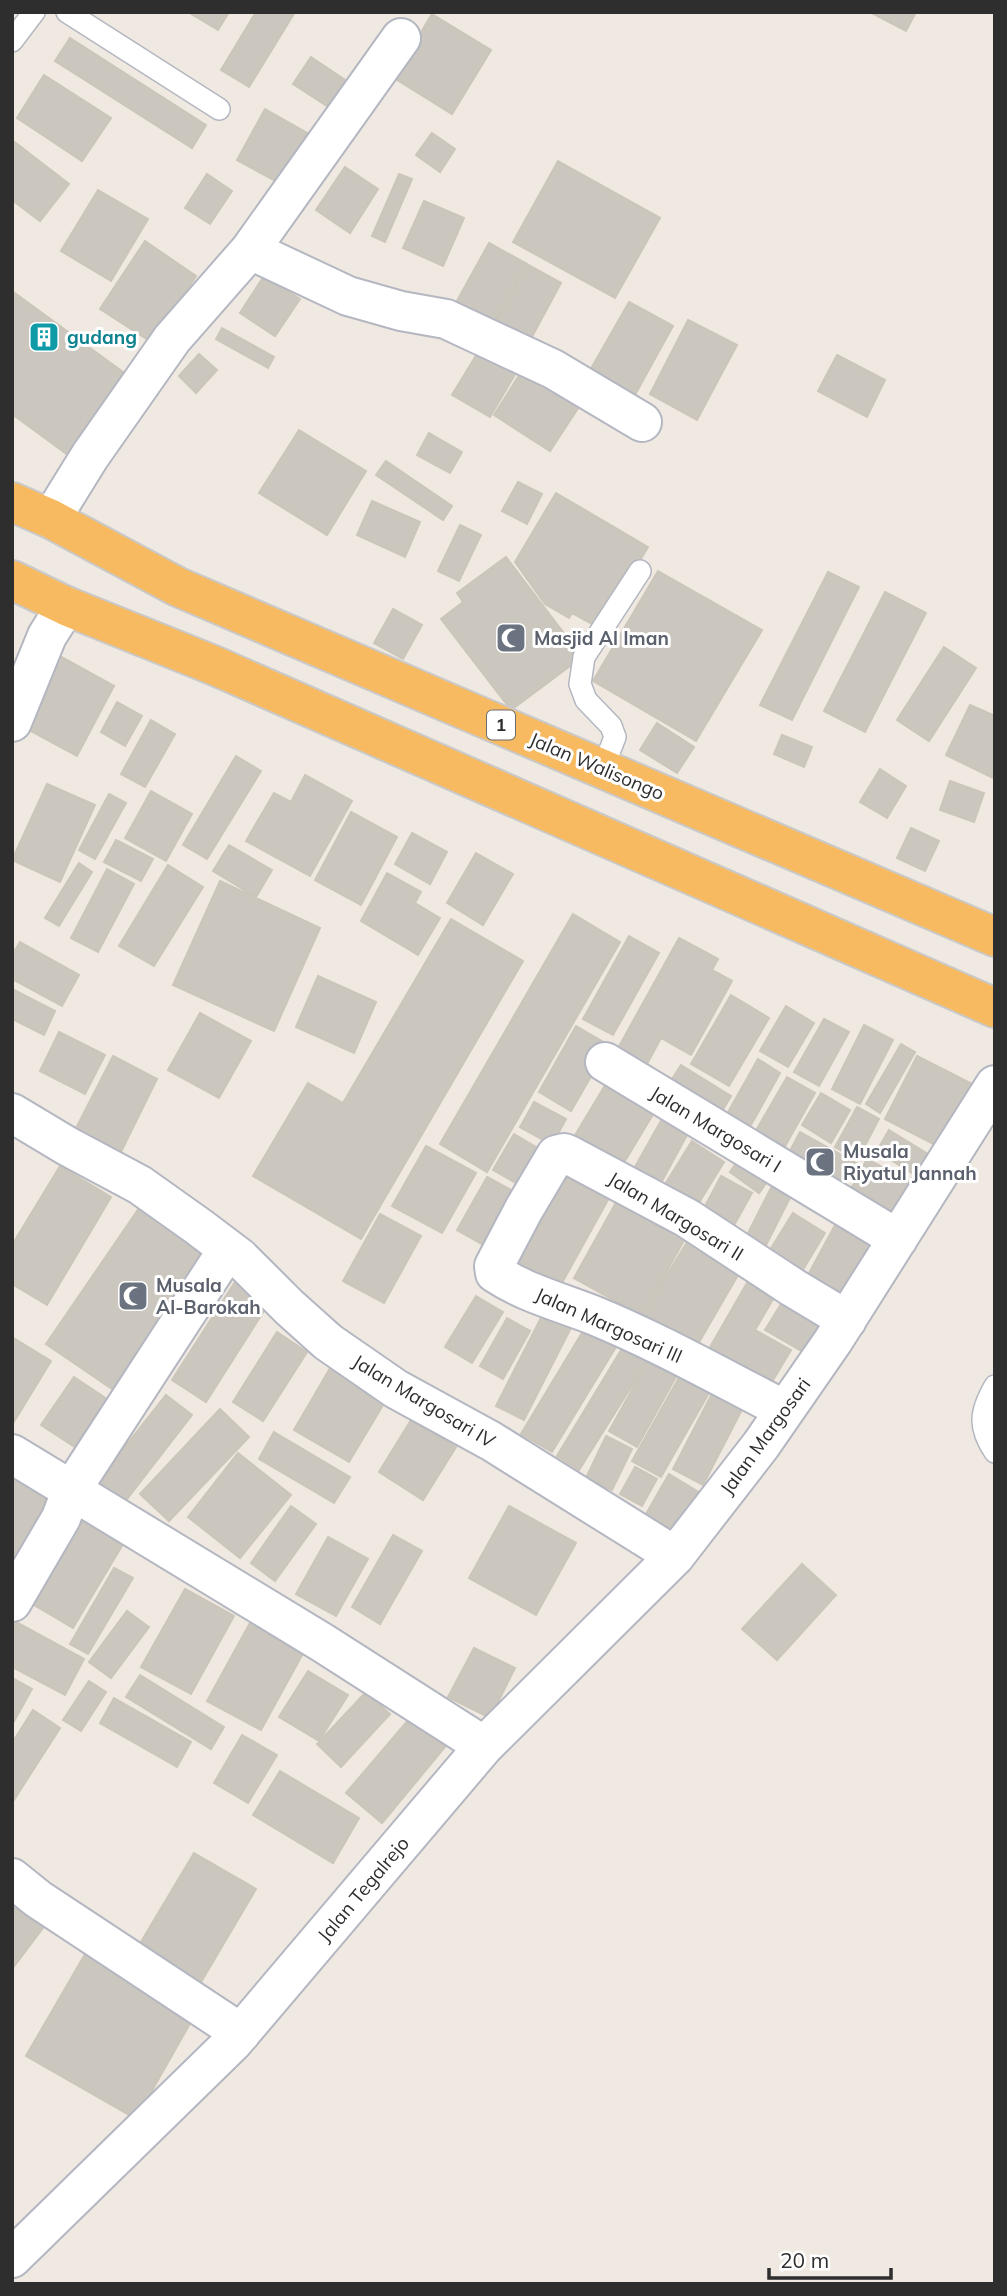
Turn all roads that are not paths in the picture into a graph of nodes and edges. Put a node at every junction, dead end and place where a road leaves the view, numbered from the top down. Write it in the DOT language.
graph roads {
  1 [pos="34,12"];
  2 [pos="67,12"];
  3 [pos="401,38"];
  4 [pos="12,41"];
  5 [pos="219,109"];
  6 [pos="250,250"];
  7 [pos="642,422"];
  8 [pos="12,502"];
  9 [pos="51,519"];
  10 [pos="640,571"];
  11 [pos="12,580"];
  12 [pos="66,606"];
  13 [pos="12,722"];
  14 [pos="603,768"];
  15 [pos="995,937"];
  16 [pos="995,1008"];
  17 [pos="605,1062"];
  18 [pos="995,1085"];
  19 [pos="12,1112"];
  20 [pos="524,1209"];
  21 [pos="898,1238"];
  22 [pos="228,1249"];
  23 [pos="847,1320"];
  24 [pos="995,1387"];
  25 [pos="785,1410"];
  26 [pos="995,1452"];
  27 [pos="12,1454"];
  28 [pos="72,1489"];
  29 [pos="675,1556"];
  30 [pos="12,1602"];
  31 [pos="484,1746"];
  32 [pos="12,1878"];
  33 [pos="241,2033"];
  34 [pos="12,2258"];
  1 -- 4 [label="lane"];
  2 -- 5 [label="lane"];
  3 -- 6 [label="street"];
  6 -- 7 [label="street"];
  6 -- 9 [label="street"];
  8 -- 9 [label="highway, Jalan Walisongo / 1"];
  9 -- 14 [label="highway, Jalan Walisongo / 1"];
  10 -- 14 [label="lane"];
  11 -- 12 [label="highway"];
  12 -- 13 [label="street"];
  12 -- 16 [label="highway"];
  14 -- 15 [label="highway, Jalan Walisongo / 1"];
  17 -- 21 [label="street, Jalan Margosari I"];
  18 -- 21 [label="street, Jalan Margosari"];
  19 -- 22 [label="street, Jalan Margosari IV"];
  20 -- 23 [label="street, Jalan Margosari II"];
  20 -- 25 [label="street, Jalan Margosari III"];
  21 -- 23 [label="street, Jalan Margosari"];
  22 -- 28 [label="street"];
  22 -- 29 [label="street, Jalan Margosari IV"];
  23 -- 25 [label="street, Jalan Margosari"];
  24 -- 26 [label="lane"];
  25 -- 29 [label="street, Jalan Margosari"];
  27 -- 28 [label="street"];
  28 -- 30 [label="street"];
  28 -- 31 [label="street"];
  29 -- 31 [label="street, Jalan Margosari"];
  31 -- 33 [label="street, Jalan Tegalrejo"];
  32 -- 33 [label="street"];
  33 -- 34 [label="street, Jalan Tegalrejo"];
}
